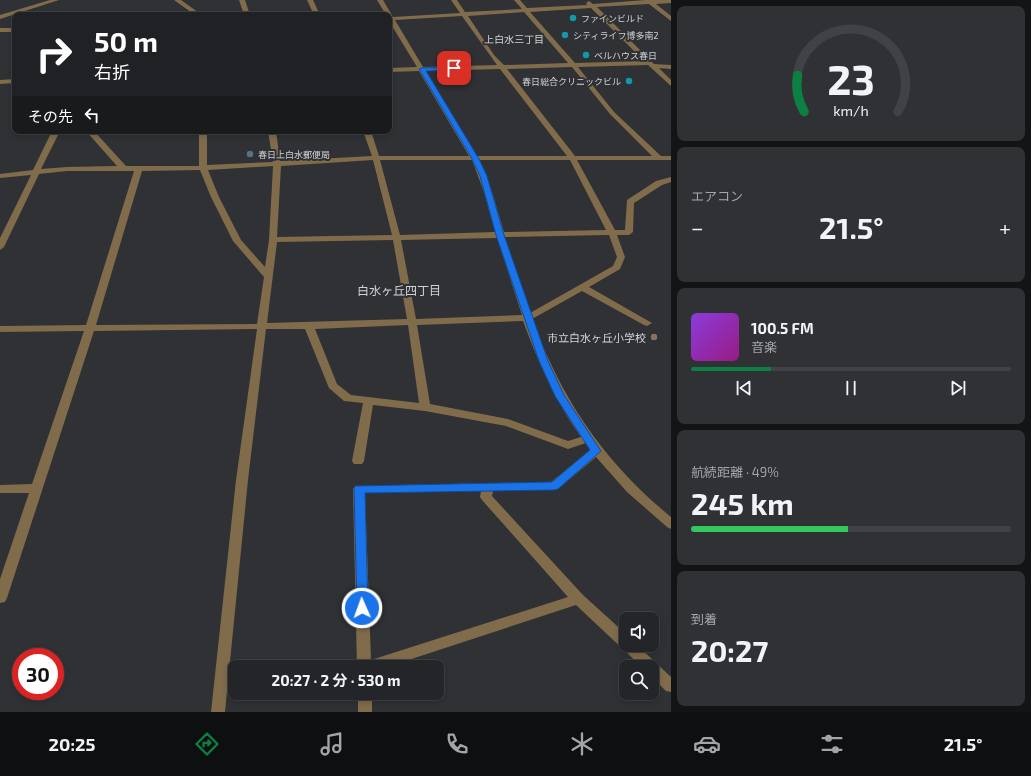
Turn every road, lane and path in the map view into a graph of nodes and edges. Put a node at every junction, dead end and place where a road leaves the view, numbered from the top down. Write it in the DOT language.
graph roads {
  1 [pos="56,0"];
  2 [pos="177,0"];
  3 [pos="242,0"];
  4 [pos="310,0"];
  5 [pos="380,0"];
  6 [pos="454,0"];
  7 [pos="517,0"];
  8 [pos="586,0"];
  9 [pos="650,1"];
  10 [pos="671,1"];
  11 [pos="592,5"];
  12 [pos="526,10"];
  13 [pos="14,12"];
  14 [pos="195,12"];
  15 [pos="246,12"];
  16 [pos="316,12"];
  17 [pos="387,12"];
  18 [pos="12,13"];
  19 [pos="463,14"];
  20 [pos="0,17"];
  21 [pos="392,18"];
  22 [pos="671,19"];
  23 [pos="392,21"];
  24 [pos="0,30"];
  25 [pos="12,30"];
  26 [pos="573,65"];
  27 [pos="652,65"];
  28 [pos="670,66"];
  29 [pos="502,67"];
  30 [pos="422,69"];
  31 [pos="392,70"];
  32 [pos="12,81"];
  33 [pos="0,82"];
  34 [pos="671,84"];
  35 [pos="54,134"];
  36 [pos="93,134"];
  37 [pos="203,134"];
  38 [pos="272,134"];
  39 [pos="368,134"];
  40 [pos="377,158"];
  41 [pos="572,158"];
  42 [pos="659,158"];
  43 [pos="671,158"];
  44 [pos="475,159"];
  45 [pos="277,164"];
  46 [pos="123,168"];
  47 [pos="140,168"];
  48 [pos="203,168"];
  49 [pos="35,172"];
  50 [pos="0,176"];
  51 [pos="671,179"];
  52 [pos="612,233"];
  53 [pos="500,235"];
  54 [pos="396,238"];
  55 [pos="273,240"];
  56 [pos="0,247"];
  57 [pos="269,276"];
  58 [pos="582,286"];
  59 [pos="528,318"];
  60 [pos="412,323"];
  61 [pos="647,323"];
  62 [pos="309,326"];
  63 [pos="260,327"];
  64 [pos="90,329"];
  65 [pos="0,330"];
  66 [pos="369,400"];
  67 [pos="426,407"];
  68 [pos="587,439"];
  69 [pos="596,451"];
  70 [pos="358,461"];
  71 [pos="37,488"];
  72 [pos="488,488"];
  73 [pos="0,489"];
  74 [pos="671,524"];
  75 [pos="0,598"];
  76 [pos="578,599"];
  77 [pos="619,637"];
  78 [pos="636,652"];
  79 [pos="364,660"];
  80 [pos="390,660"];
  81 [pos="644,660"];
  82 [pos="659,674"];
  83 [pos="671,686"];
  84 [pos="365,700"];
  85 [pos="218,712"];
  86 [pos="365,712"];
  1 -- 13 [label="street"];
  2 -- 14 [label="street"];
  3 -- 15 [label="street"];
  4 -- 16 [label="street"];
  5 -- 17 [label="street"];
  6 -- 19 [label="street"];
  7 -- 12 [label="street"];
  8 -- 11 [label="street"];
  9 -- 10 [label="street"];
  9 -- 11 [label="street"];
  9 -- 22 [label="street"];
  11 -- 12 [label="street"];
  11 -- 27 [label="street"];
  12 -- 19 [label="street"];
  12 -- 26 [label="street"];
  18 -- 20 [label="street"];
  19 -- 21 [label="street"];
  19 -- 29 [label="street"];
  23 -- 30 [label="street"];
  24 -- 25 [label="street"];
  26 -- 27 [label="street"];
  26 -- 29 [label="street"];
  26 -- 42 [label="street"];
  27 -- 28 [label="street"];
  27 -- 34 [label="street"];
  29 -- 30 [label="street"];
  29 -- 41 [label="street"];
  30 -- 31 [label="street"];
  30 -- 44 [label="street"];
  32 -- 33 [label="street"];
  35 -- 49 [label="street"];
  36 -- 46 [label="street"];
  37 -- 48 [label="street"];
  38 -- 45 [label="street"];
  39 -- 40 [label="street"];
  40 -- 44 [label="street"];
  40 -- 45 [label="street"];
  40 -- 54 [label="street"];
  41 -- 42 [label="street"];
  41 -- 44 [label="street"];
  41 -- 52 [label="street"];
  42 -- 43 [label="street"];
  44 -- 53 [label="street"];
  45 -- 48 [label="street"];
  45 -- 55 [label="street"];
  46 -- 47 [label="street"];
  46 -- 49 [label="street"];
  47 -- 48 [label="street"];
  47 -- 64 [label="street"];
  48 -- 57 [label="street"];
  49 -- 50 [label="street"];
  49 -- 56 [label="street"];
  51 -- 52 [label="street"];
  52 -- 53 [label="street"];
  52 -- 58 [label="street"];
  53 -- 54 [label="street"];
  53 -- 59 [label="street"];
  54 -- 55 [label="street"];
  54 -- 60 [label="street"];
  55 -- 57 [label="street"];
  57 -- 63 [label="street"];
  58 -- 59 [label="street"];
  58 -- 61 [label="street"];
  59 -- 60 [label="street"];
  59 -- 68 [label="street"];
  60 -- 62 [label="street"];
  60 -- 67 [label="street"];
  62 -- 63 [label="street"];
  62 -- 66 [label="street"];
  63 -- 64 [label="street"];
  63 -- 85 [label="street"];
  64 -- 65 [label="street"];
  64 -- 71 [label="street"];
  66 -- 67 [label="street"];
  66 -- 70 [label="street"];
  67 -- 68 [label="street"];
  68 -- 69 [label="street"];
  69 -- 72 [label="street"];
  69 -- 74 [label="street"];
  71 -- 73 [label="street"];
  71 -- 75 [label="street"];
  72 -- 76 [label="street"];
  72 -- 79 [label="street"];
  76 -- 77 [label="street"];
  76 -- 80 [label="street"];
  78 -- 81 [label="street"];
  82 -- 83 [label="street"];
  84 -- 86 [label="street"];
}
